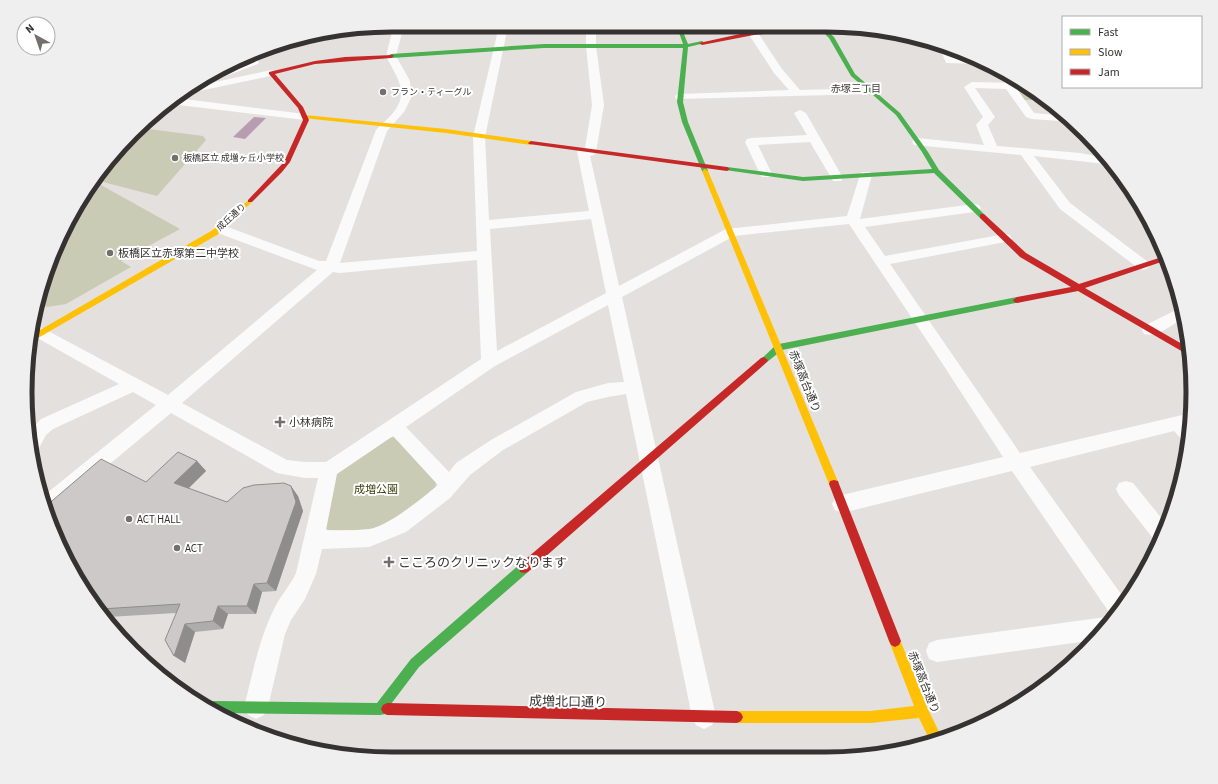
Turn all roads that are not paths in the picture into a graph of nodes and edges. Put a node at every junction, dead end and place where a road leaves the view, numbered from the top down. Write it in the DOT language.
graph roads {
  1 [pos="397,32"];
  2 [pos="502,32"];
  3 [pos="591,32"];
  4 [pos="681,32"];
  5 [pos="743,32"];
  6 [pos="752,32"];
  7 [pos="825,32"];
  8 [pos="591,46"];
  9 [pos="686,46"];
  10 [pos="498,48"];
  11 [pos="946,52"];
  12 [pos="391,56"];
  13 [pos="252,59"];
  14 [pos="967,61"];
  15 [pos="271,73"];
  16 [pos="1009,86"];
  17 [pos="1015,86"];
  18 [pos="198,89"];
  19 [pos="871,91"];
  20 [pos="797,93"];
  21 [pos="680,97"];
  22 [pos="179,102"];
  23 [pos="800,113"];
  24 [pos="305,117"];
  25 [pos="1060,118"];
  26 [pos="388,125"];
  27 [pos="479,137"];
  28 [pos="814,138"];
  29 [pos="918,142"];
  30 [pos="992,148"];
  31 [pos="586,151"];
  32 [pos="1025,152"];
  33 [pos="1101,160"];
  34 [pos="704,166"];
  35 [pos="936,170"];
  36 [pos="766,174"];
  37 [pos="866,175"];
  38 [pos="837,178"];
  39 [pos="974,208"];
  40 [pos="596,214"];
  41 [pos="855,222"];
  42 [pos="483,225"];
  43 [pos="220,229"];
  44 [pos="731,232"];
  45 [pos="1005,238"];
  46 [pos="484,255"];
  47 [pos="1161,260"];
  48 [pos="881,261"];
  49 [pos="1143,265"];
  50 [pos="330,268"];
  51 [pos="1077,288"];
  52 [pos="614,294"];
  53 [pos="1177,315"];
  54 [pos="921,319"];
  55 [pos="1150,330"];
  56 [pos="37,333"];
  57 [pos="36,334"];
  58 [pos="779,347"];
  59 [pos="1183,350"];
  60 [pos="489,362"];
  61 [pos="132,384"];
  62 [pos="634,386"];
  63 [pos="169,404"];
  64 [pos="1184,422"];
  65 [pos="394,426"];
  66 [pos="35,439"];
  67 [pos="649,459"];
  68 [pos="1017,462"];
  69 [pos="329,470"];
  70 [pos="450,485"];
  71 [pos="1126,489"];
  72 [pos="49,502"];
  73 [pos="842,504"];
  74 [pos="1159,531"];
  75 [pos="314,540"];
  76 [pos="1116,605"];
  77 [pos="1097,629"];
  78 [pos="937,651"];
  79 [pos="218,707"];
  80 [pos="256,707"];
  81 [pos="380,709"];
  82 [pos="922,711"];
  83 [pos="704,717"];
  84 [pos="934,735"];
  1 -- 12 [label="street"];
  2 -- 10 [label="street"];
  3 -- 8 [label="street"];
  4 -- 9 [label="street, 赤塚高台通り"];
  5 -- 9 [label="street"];
  6 -- 20 [label="street"];
  7 -- 19 [label="street"];
  8 -- 9 [label="street"];
  8 -- 10 [label="street"];
  8 -- 31 [label="street"];
  9 -- 21 [label="street, 赤塚高台通り"];
  10 -- 12 [label="street"];
  10 -- 27 [label="street"];
  11 -- 14 [label="street"];
  12 -- 15 [label="street"];
  12 -- 26 [label="street"];
  13 -- 15 [label="street"];
  15 -- 18 [label="street"];
  15 -- 24 [label="street"];
  16 -- 17 [label="street"];
  16 -- 25 [label="street"];
  16 -- 30 [label="street"];
  19 -- 20 [label="street"];
  19 -- 29 [label="street"];
  20 -- 21 [label="street"];
  21 -- 34 [label="street, 赤塚高台通り"];
  22 -- 24 [label="street"];
  23 -- 28 [label="street"];
  24 -- 26 [label="street"];
  24 -- 43 [label="street, 成丘通り"];
  26 -- 27 [label="street"];
  26 -- 50 [label="street"];
  27 -- 31 [label="street"];
  27 -- 42 [label="street"];
  28 -- 36 [label="street"];
  28 -- 38 [label="street"];
  29 -- 30 [label="street"];
  29 -- 35 [label="street"];
  30 -- 32 [label="street"];
  31 -- 34 [label="street"];
  31 -- 40 [label="street"];
  32 -- 33 [label="street"];
  32 -- 49 [label="street"];
  34 -- 36 [label="street"];
  34 -- 44 [label="street, 赤塚高台通り"];
  35 -- 37 [label="street"];
  35 -- 39 [label="street"];
  36 -- 38 [label="street"];
  37 -- 38 [label="street"];
  37 -- 41 [label="street"];
  39 -- 41 [label="street"];
  39 -- 45 [label="street"];
  40 -- 42 [label="street"];
  40 -- 52 [label="street"];
  41 -- 44 [label="street"];
  41 -- 48 [label="street"];
  42 -- 46 [label="street"];
  43 -- 50 [label="street"];
  43 -- 56 [label="street, 成丘通り"];
  44 -- 52 [label="street"];
  44 -- 58 [label="street, 赤塚高台通り"];
  45 -- 48 [label="street"];
  45 -- 51 [label="street"];
  46 -- 50 [label="street"];
  46 -- 60 [label="street"];
  47 -- 49 [label="street"];
  48 -- 54 [label="street"];
  49 -- 51 [label="street"];
  50 -- 63 [label="street"];
  51 -- 54 [label="street"];
  51 -- 55 [label="street"];
  52 -- 60 [label="street"];
  52 -- 62 [label="street"];
  53 -- 55 [label="street"];
  54 -- 58 [label="street"];
  54 -- 68 [label="street"];
  55 -- 59 [label="street"];
  57 -- 61 [label="street"];
  58 -- 67 [label="street"];
  58 -- 73 [label="street, 赤塚高台通り"];
  60 -- 65 [label="street"];
  61 -- 63 [label="street"];
  61 -- 66 [label="street"];
  62 -- 67 [label="street"];
  62 -- 70 [label="street"];
  63 -- 69 [label="street"];
  63 -- 72 [label="street"];
  64 -- 68 [label="street"];
  65 -- 69 [label="street"];
  65 -- 70 [label="street"];
  67 -- 81 [label="street"];
  67 -- 83 [label="street"];
  68 -- 73 [label="street"];
  68 -- 76 [label="street"];
  69 -- 75 [label="street"];
  70 -- 75 [label="street"];
  71 -- 74 [label="street"];
  73 -- 82 [label="street, 赤塚高台通り"];
  75 -- 80 [label="street"];
  77 -- 78 [label="street"];
  79 -- 80 [label="street, 成増北口通り"];
  80 -- 81 [label="street, 成増北口通り"];
  81 -- 83 [label="street, 成増北口通り"];
  82 -- 83 [label="street, 成増北口通り"];
  82 -- 84 [label="street, 赤塚高台通り"];
}
